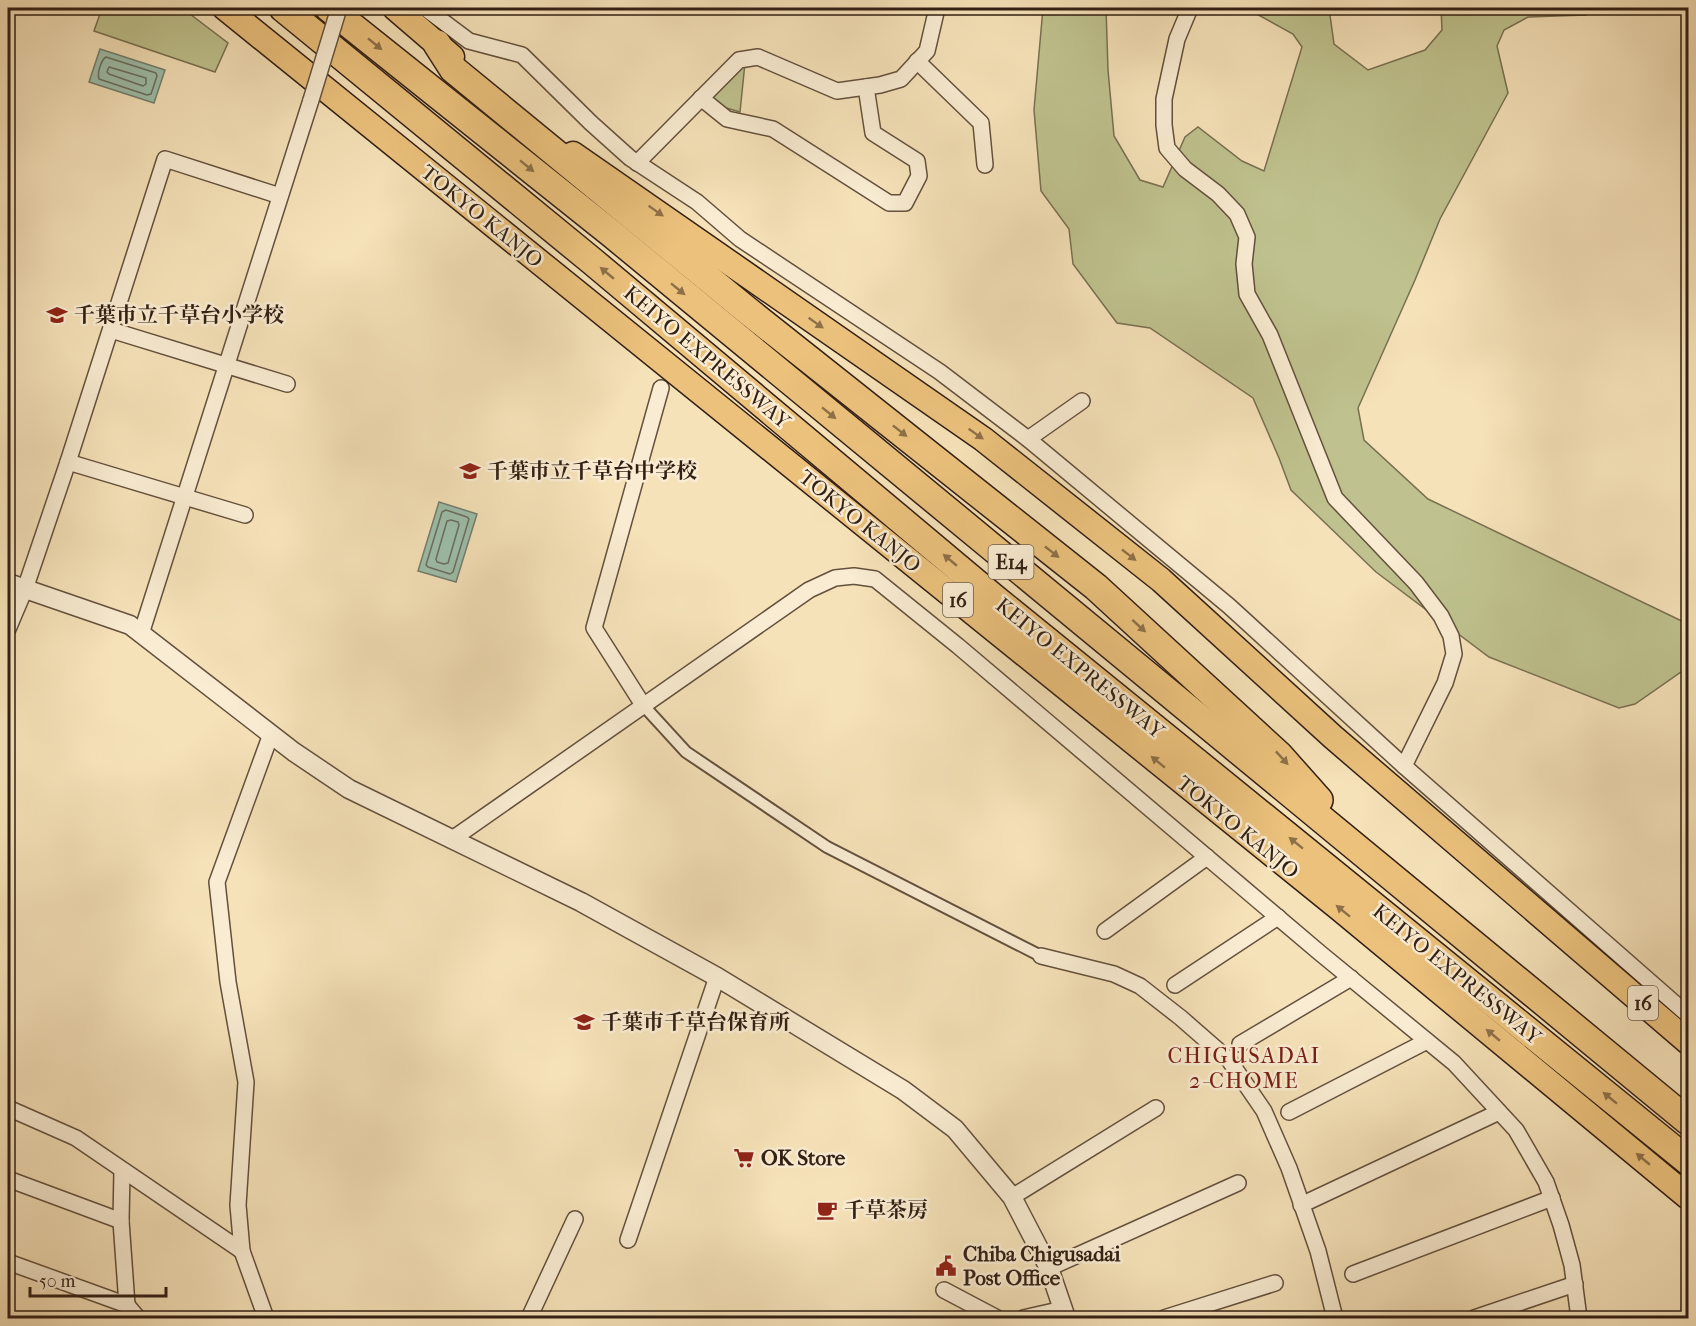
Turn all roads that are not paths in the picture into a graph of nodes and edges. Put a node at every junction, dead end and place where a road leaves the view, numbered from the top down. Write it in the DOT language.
graph roads {
  1 [pos="225,8"];
  2 [pos="283,8"];
  3 [pos="329,8"];
  4 [pos="339,8"];
  5 [pos="395,8"];
  6 [pos="425,8"];
  7 [pos="937,8"];
  8 [pos="1190,8"];
  9 [pos="437,44"];
  10 [pos="917,61"];
  11 [pos="866,87"];
  12 [pos="701,98"];
  13 [pos="637,163"];
  14 [pos="985,165"];
  15 [pos="280,196"];
  16 [pos="111,330"];
  17 [pos="226,365"];
  18 [pos="287,384"];
  19 [pos="661,388"];
  20 [pos="1082,401"];
  21 [pos="1028,439"];
  22 [pos="68,462"];
  23 [pos="184,497"];
  24 [pos="244,515"];
  25 [pos="16,586"];
  26 [pos="8,629"];
  27 [pos="141,634"];
  28 [pos="643,705"];
  29 [pos="271,734"];
  30 [pos="1404,766"];
  31 [pos="452,840"];
  32 [pos="1207,857"];
  33 [pos="1369,858"];
  34 [pos="1278,917"];
  35 [pos="1105,931"];
  36 [pos="1041,956"];
  37 [pos="717,977"];
  38 [pos="1351,978"];
  39 [pos="1175,985"];
  40 [pos="1689,1015"];
  41 [pos="1427,1041"];
  42 [pos="1689,1042"];
  43 [pos="1240,1044"];
  44 [pos="8,1108"];
  45 [pos="1156,1108"];
  46 [pos="1289,1112"];
  47 [pos="1498,1112"];
  48 [pos="1689,1121"];
  49 [pos="1689,1161"];
  50 [pos="122,1170"];
  51 [pos="8,1179"];
  52 [pos="1238,1183"];
  53 [pos="1012,1197"];
  54 [pos="1689,1197"];
  55 [pos="1552,1198"];
  56 [pos="1301,1205"];
  57 [pos="574,1219"];
  58 [pos="121,1221"];
  59 [pos="628,1240"];
  60 [pos="242,1251"];
  61 [pos="8,1262"];
  62 [pos="1049,1268"];
  63 [pos="1353,1274"];
  64 [pos="1275,1283"];
  65 [pos="1575,1284"];
  66 [pos="944,1290"];
  67 [pos="127,1305"];
  68 [pos="1065,1314"];
  69 [pos="138,1318"];
  70 [pos="266,1318"];
  71 [pos="529,1318"];
  72 [pos="997,1318"];
  73 [pos="1023,1318"];
  74 [pos="1164,1318"];
  75 [pos="1335,1318"];
  76 [pos="1474,1318"];
  77 [pos="1579,1318"];
  54 -- 1 [label="highway, TOKYO KANJO / 16, one-way"];
  49 -- 2 [label="highway, KEIYO EXPRESSWAY / E14, one-way"];
  3 -- 33 [label="highway, KEIYO EXPRESSWAY / E14, one-way"];
  4 -- 15 [label="street, bridge"];
  5 -- 9 [label="highway, 16"];
  6 -- 13 [label="street"];
  7 -- 10 [label="street"];
  8 -- 30 [label="street"];
  9 -- 33 [label="highway, one-way"];
  9 -- 42 [label="highway, 16, one-way"];
  10 -- 11 [label="street"];
  10 -- 14 [label="street"];
  11 -- 12 [label="street"];
  11 -- 12 [label="street"];
  12 -- 13 [label="street"];
  13 -- 21 [label="street"];
  15 -- 16 [label="street"];
  15 -- 17 [label="street"];
  16 -- 17 [label="street"];
  16 -- 22 [label="street"];
  17 -- 18 [label="street"];
  17 -- 23 [label="street"];
  19 -- 28 [label="street"];
  20 -- 21 [label="street"];
  21 -- 30 [label="street"];
  22 -- 23 [label="street"];
  22 -- 25 [label="street"];
  23 -- 24 [label="street"];
  23 -- 27 [label="street"];
  25 -- 26 [label="street"];
  25 -- 27 [label="street"];
  27 -- 29 [label="street"];
  28 -- 31 [label="street"];
  28 -- 32 [label="street"];
  28 -- 36 [label="street"];
  29 -- 31 [label="street"];
  29 -- 60 [label="street"];
  30 -- 40 [label="street"];
  31 -- 37 [label="street"];
  32 -- 34 [label="street"];
  32 -- 35 [label="street"];
  33 -- 48 [label="highway, KEIYO EXPRESSWAY / E14"];
  34 -- 38 [label="street"];
  34 -- 39 [label="street"];
  36 -- 56 [label="street"];
  37 -- 53 [label="street"];
  37 -- 59 [label="street"];
  38 -- 41 [label="street"];
  38 -- 43 [label="street"];
  41 -- 46 [label="street"];
  41 -- 47 [label="street"];
  44 -- 50 [label="street"];
  45 -- 53 [label="street"];
  47 -- 55 [label="street"];
  47 -- 56 [label="street"];
  50 -- 58 [label="street"];
  50 -- 60 [label="street"];
  51 -- 58 [label="street"];
  52 -- 62 [label="street"];
  53 -- 62 [label="street"];
  55 -- 63 [label="street"];
  55 -- 65 [label="street"];
  56 -- 75 [label="street"];
  57 -- 71 [label="street"];
  58 -- 67 [label="street"];
  60 -- 70 [label="street"];
  61 -- 67 [label="street"];
  62 -- 68 [label="street"];
  64 -- 74 [label="street"];
  65 -- 76 [label="street"];
  65 -- 77 [label="street"];
  66 -- 72 [label="street"];
  67 -- 69 [label="street"];
  68 -- 73 [label="street"];
}
